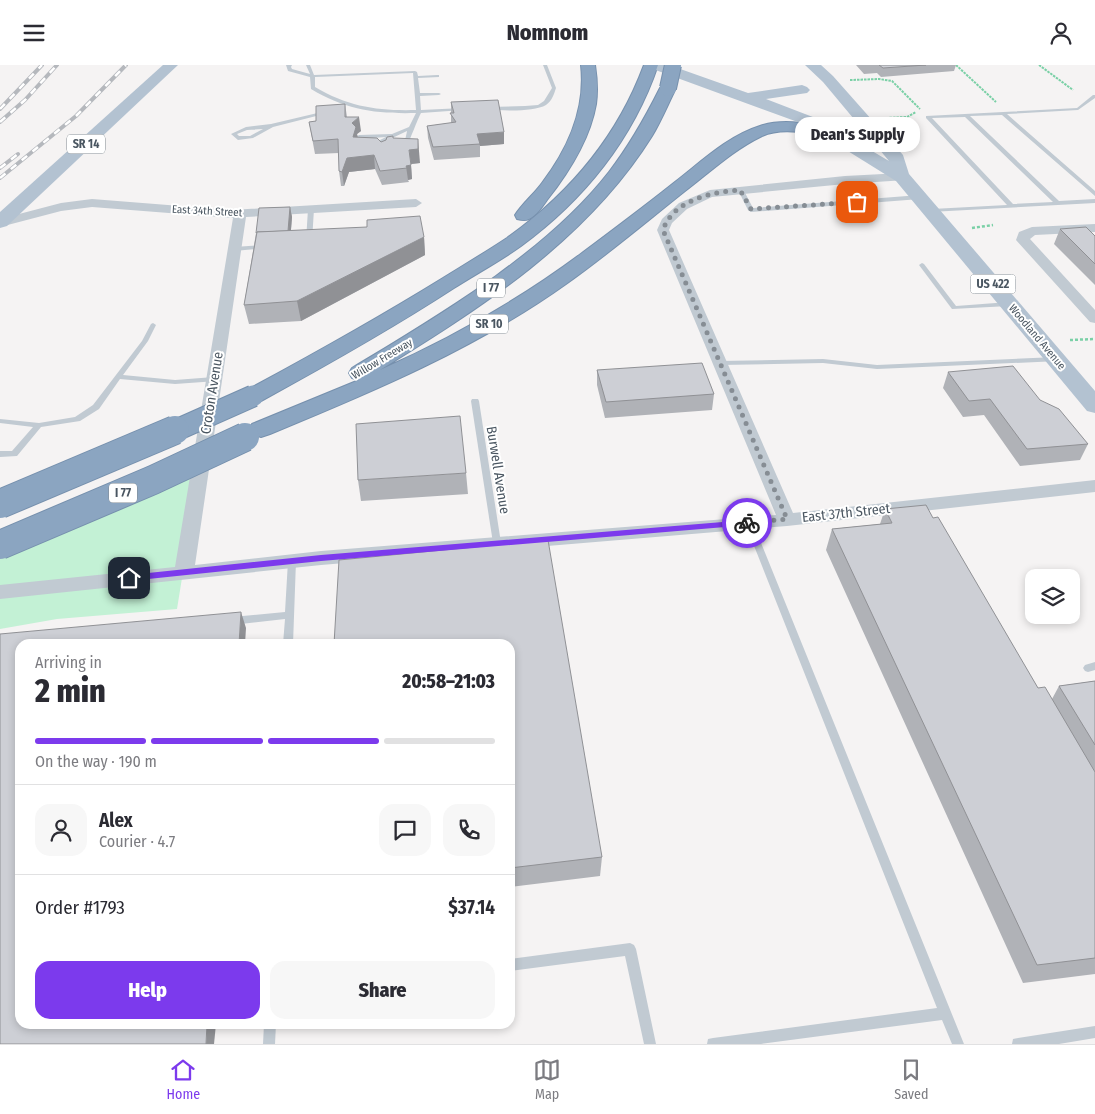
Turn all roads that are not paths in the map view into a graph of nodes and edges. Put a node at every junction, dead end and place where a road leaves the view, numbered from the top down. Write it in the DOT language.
graph roads {
  1 [pos="171,65"];
  2 [pos="290,65"];
  3 [pos="308,65"];
  4 [pos="546,65"];
  5 [pos="588,65"];
  6 [pos="674,65"];
  7 [pos="811,65"];
  8 [pos="651,69"];
  9 [pos="312,76"];
  10 [pos="437,76"];
  11 [pos="416,77"];
  12 [pos="802,90"];
  13 [pos="439,94"];
  14 [pos="738,94"];
  15 [pos="417,95"];
  16 [pos="1095,96"];
  17 [pos="322,108"];
  18 [pos="361,108"];
  19 [pos="471,109"];
  20 [pos="481,109"];
  21 [pos="779,109"];
  22 [pos="344,110"];
  23 [pos="336,111"];
  24 [pos="419,111"];
  25 [pos="1006,113"];
  26 [pos="316,114"];
  27 [pos="966,115"];
  28 [pos="271,127"];
  29 [pos="410,128"];
  30 [pos="393,135"];
  31 [pos="836,135"];
  32 [pos="359,137"];
  33 [pos="720,156"];
  34 [pos="902,177"];
  35 [pos="736,191"];
  36 [pos="1095,194"];
  37 [pos="1095,201"];
  38 [pos="416,203"];
  39 [pos="1057,203"];
  40 [pos="926,204"];
  41 [pos="1012,206"];
  42 [pos="311,209"];
  43 [pos="240,213"];
  44 [pos="0,222"];
  45 [pos="1095,228"];
  46 [pos="304,243"];
  47 [pos="269,246"];
  48 [pos="234,249"];
  49 [pos="922,265"];
  50 [pos="448,283"];
  51 [pos="1009,304"];
  52 [pos="1095,319"];
  53 [pos="153,325"];
  54 [pos="1056,359"];
  55 [pos="720,363"];
  56 [pos="118,377"];
  57 [pos="214,379"];
  58 [pos="475,401"];
  59 [pos="1095,406"];
  60 [pos="0,421"];
  61 [pos="39,425"];
  62 [pos="253,433"];
  63 [pos="0,454"];
  64 [pos="1095,486"];
  65 [pos="0,504"];
  66 [pos="787,519"];
  67 [pos="749,523"];
  68 [pos="497,543"];
  69 [pos="0,545"];
  70 [pos="292,561"];
  71 [pos="184,573"];
  72 [pos="0,592"];
  73 [pos="289,615"];
  74 [pos="221,622"];
  75 [pos="288,639"];
  76 [pos="515,964"];
  77 [pos="946,1013"];
  78 [pos="270,1029"];
  79 [pos="1095,1032"];
  80 [pos="269,1044"];
  81 [pos="650,1044"];
  82 [pos="713,1044"];
  83 [pos="958,1044"];
  84 [pos="1018,1044"];
  1 -- 44 [label="main road, SR 14"];
  2 -- 9 [label="lane"];
  3 -- 9 [label="lane"];
  4 -- 20 [label="lane"];
  5 -- 50 [label="highway"];
  6 -- 62 [label="highway, Willow Freeway / I 77, bridge"];
  7 -- 12 [label="main road, SR 10"];
  7 -- 34 [label="main road, Woodland Avenue / US 422"];
  8 -- 14 [label="main road, Woodland Avenue / US 422"];
  8 -- 50 [label="highway, I 77"];
  9 -- 11 [label="lane"];
  9 -- 18 [label="lane"];
  10 -- 11 [label="lane"];
  11 -- 15 [label="lane"];
  12 -- 14 [label="main road"];
  12 -- 21 [label="main road, SR 10"];
  13 -- 15 [label="lane"];
  14 -- 21 [label="main road, Woodland Avenue / US 422"];
  15 -- 24 [label="lane"];
  16 -- 25 [label="lane"];
  17 -- 26 [label="lane"];
  18 -- 22 [label="lane"];
  18 -- 24 [label="lane"];
  19 -- 24 [label="lane"];
  21 -- 31 [label="main road, Woodland Avenue / US 422"];
  21 -- 33 [label="highway, SR 10"];
  23 -- 26 [label="lane"];
  24 -- 29 [label="lane"];
  25 -- 27 [label="lane"];
  25 -- 36 [label="lane"];
  26 -- 28 [label="lane"];
  27 -- 39 [label="lane"];
  27 -- 41 [label="lane"];
  28 -- 28 [label="lane"];
  29 -- 30 [label="lane"];
  29 -- 30 [label="lane"];
  30 -- 32 [label="lane"];
  31 -- 33 [label="highway"];
  31 -- 34 [label="main road, Woodland Avenue / US 422"];
  33 -- 62 [label="highway, SR 10"];
  34 -- 35 [label="street"];
  34 -- 40 [label="main road, Woodland Avenue / US 422"];
  35 -- 40 [label="lane"];
  35 -- 55 [label="street"];
  37 -- 39 [label="lane"];
  38 -- 42 [label="street, East 34th Street"];
  39 -- 41 [label="lane"];
  40 -- 41 [label="lane"];
  40 -- 51 [label="main road, Woodland Avenue / US 422"];
  42 -- 43 [label="street, East 34th Street"];
  42 -- 46 [label="lane"];
  43 -- 44 [label="street, East 34th Street"];
  43 -- 48 [label="street, Croton Avenue"];
  45 -- 52 [label="street"];
  47 -- 48 [label="lane"];
  48 -- 57 [label="street, Croton Avenue"];
  49 -- 51 [label="lane"];
  50 -- 65 [label="highway, I 77, bridge"];
  51 -- 54 [label="main road, Woodland Avenue / US 422"];
  53 -- 56 [label="lane"];
  54 -- 55 [label="lane"];
  54 -- 59 [label="main road, Woodland Avenue / US 422"];
  55 -- 66 [label="street"];
  56 -- 57 [label="lane"];
  56 -- 61 [label="lane"];
  57 -- 71 [label="street, Croton Avenue"];
  58 -- 68 [label="lane, Burwell Avenue"];
  60 -- 61 [label="lane"];
  61 -- 63 [label="lane"];
  62 -- 69 [label="highway, Willow Freeway / I 77, bridge"];
  64 -- 66 [label="street, East 37th Street"];
  66 -- 67 [label="street, East 37th Street"];
  67 -- 68 [label="street, East 37th Street"];
  67 -- 77 [label="lane"];
  68 -- 70 [label="street, East 37th Street"];
  70 -- 71 [label="street, East 37th Street"];
  70 -- 73 [label="lane"];
  71 -- 72 [label="street, East 37th Street"];
  73 -- 74 [label="lane"];
  73 -- 75 [label="lane"];
  76 -- 81 [label="lane"];
  77 -- 82 [label="lane"];
  77 -- 83 [label="lane"];
  78 -- 80 [label="lane"];
  79 -- 84 [label="lane"];
}
